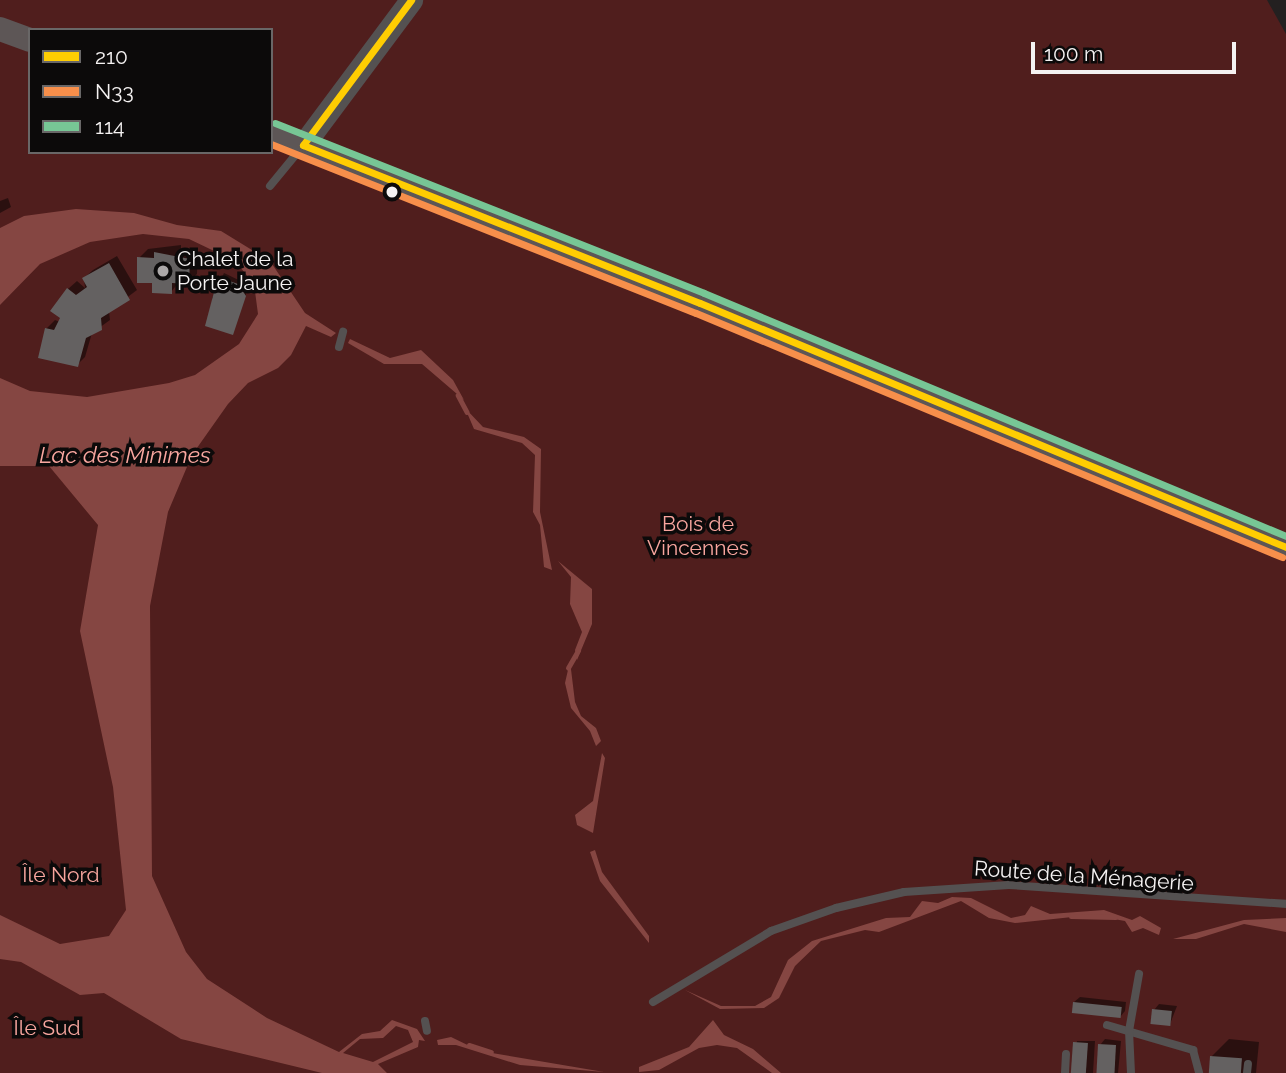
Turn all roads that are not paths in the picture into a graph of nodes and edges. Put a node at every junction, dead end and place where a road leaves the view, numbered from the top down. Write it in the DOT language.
graph roads {
  1 [pos="411,0"];
  2 [pos="0,29"];
  3 [pos="28,39"];
  4 [pos="273,134"];
  5 [pos="303,145"];
  6 [pos="270,186"];
  7 [pos="343,332"];
  8 [pos="339,346"];
  9 [pos="1286,547"];
  10 [pos="1286,904"];
  11 [pos="1139,974"];
  12 [pos="653,1002"];
  13 [pos="1107,1025"];
  14 [pos="1129,1031"];
  15 [pos="1066,1054"];
  16 [pos="1065,1073"];
  17 [pos="1131,1073"];
  18 [pos="1199,1073"];
  1 -- 5 [label="street"];
  2 -- 3 [label="main road"];
  4 -- 5 [label="main road"];
  5 -- 6 [label="lane"];
  5 -- 9 [label="main road"];
  7 -- 8 [label="lane"];
  10 -- 12 [label="lane, Route de la Ménagerie"];
  11 -- 14 [label="lane"];
  13 -- 14 [label="lane"];
  14 -- 17 [label="lane"];
  14 -- 18 [label="lane"];
  15 -- 16 [label="lane"];
}
